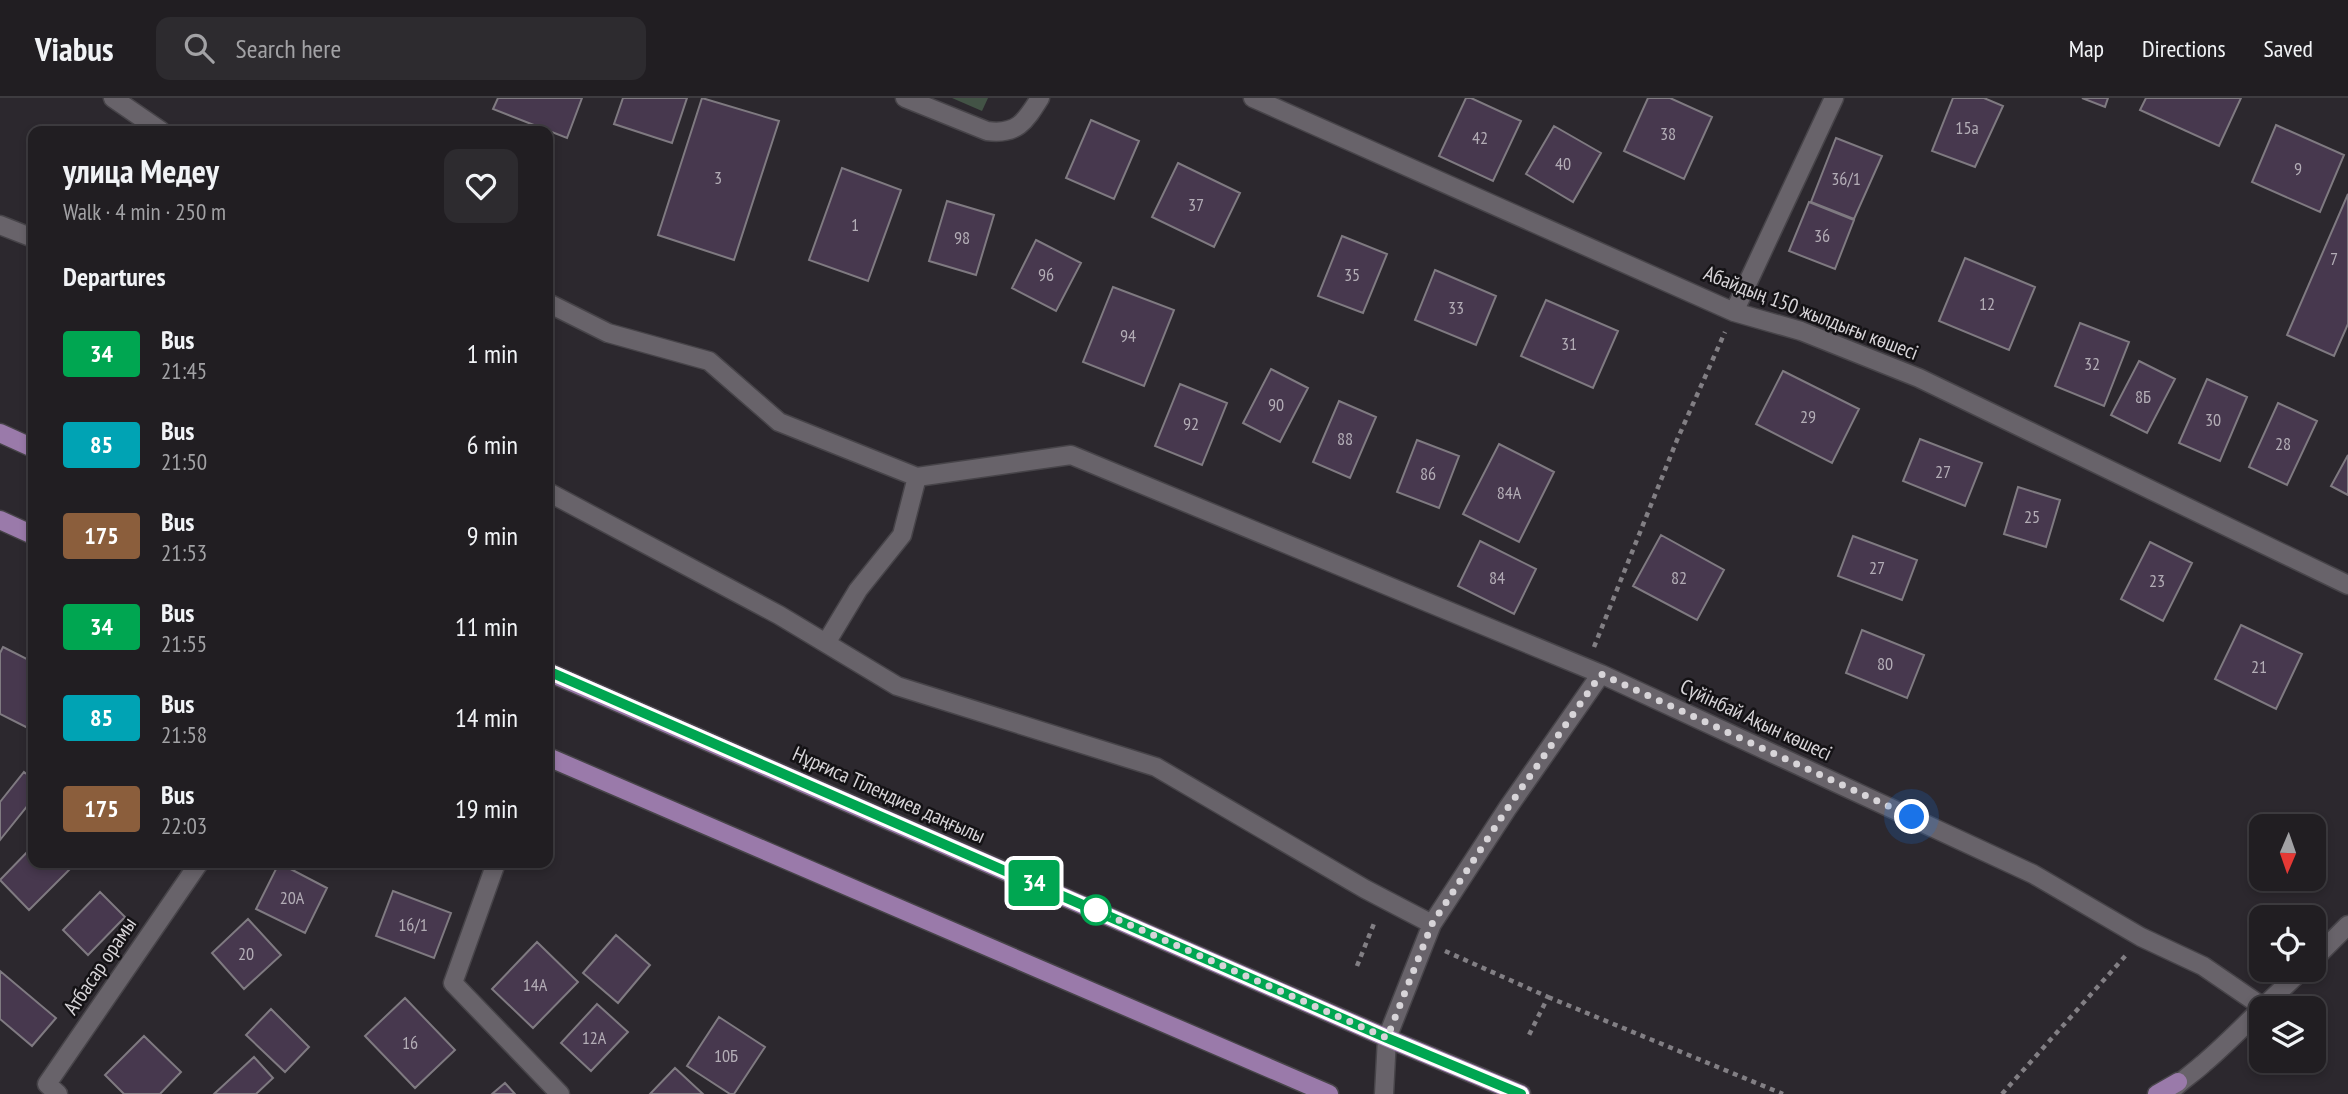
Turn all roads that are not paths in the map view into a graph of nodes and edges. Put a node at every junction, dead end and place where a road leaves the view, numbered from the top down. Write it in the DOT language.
graph roads {
  1 [pos="113,98"];
  2 [pos="905,98"];
  3 [pos="1040,98"];
  4 [pos="1252,98"];
  5 [pos="1834,98"];
  6 [pos="154,126"];
  7 [pos="0,225"];
  8 [pos="28,236"];
  9 [pos="553,306"];
  10 [pos="1734,312"];
  11 [pos="0,433"];
  12 [pos="28,446"];
  13 [pos="917,477"];
  14 [pos="553,495"];
  15 [pos="0,520"];
  16 [pos="28,533"];
  17 [pos="2348,585"];
  18 [pos="825,643"];
  19 [pos="1593,671"];
  20 [pos="553,673"];
  21 [pos="553,759"];
  22 [pos="196,868"];
  23 [pos="494,868"];
  24 [pos="1432,924"];
  25 [pos="2348,925"];
  26 [pos="2326,946"];
  27 [pos="2289,982"];
  28 [pos="2275,996"];
  29 [pos="2249,999"];
  30 [pos="2249,1020"];
  31 [pos="1387,1038"];
  32 [pos="2173,1088"];
  33 [pos="58,1094"];
  34 [pos="560,1094"];
  35 [pos="1329,1094"];
  36 [pos="1384,1094"];
  37 [pos="1521,1094"];
  38 [pos="2157,1094"];
  1 -- 6 [label="street"];
  2 -- 3 [label="street"];
  4 -- 10 [label="street, Абайдың 150 жылдығы көшесі"];
  5 -- 10 [label="street"];
  7 -- 8 [label="street"];
  9 -- 13 [label="street"];
  10 -- 17 [label="street, Абайдың 150 жылдығы көшесі"];
  11 -- 12 [label="main road"];
  13 -- 18 [label="street"];
  13 -- 19 [label="street, Сүйінбай Ақын көшесі"];
  14 -- 18 [label="street"];
  15 -- 16 [label="main road"];
  18 -- 24 [label="street"];
  19 -- 24 [label="street"];
  19 -- 29 [label="street, Сүйінбай Ақын көшесі"];
  20 -- 31 [label="main road, Нұрғиса Тілендиев даңғылы"];
  21 -- 35 [label="main road"];
  22 -- 33 [label="street, Атбасар орамы"];
  23 -- 34 [label="street"];
  24 -- 31 [label="street"];
  25 -- 26 [label="street"];
  27 -- 28 [label="street"];
  30 -- 32 [label="street"];
  31 -- 36 [label="street"];
  31 -- 37 [label="main road, Нұрғиса Тілендиев даңғылы"];
  32 -- 38 [label="main road"];
}
